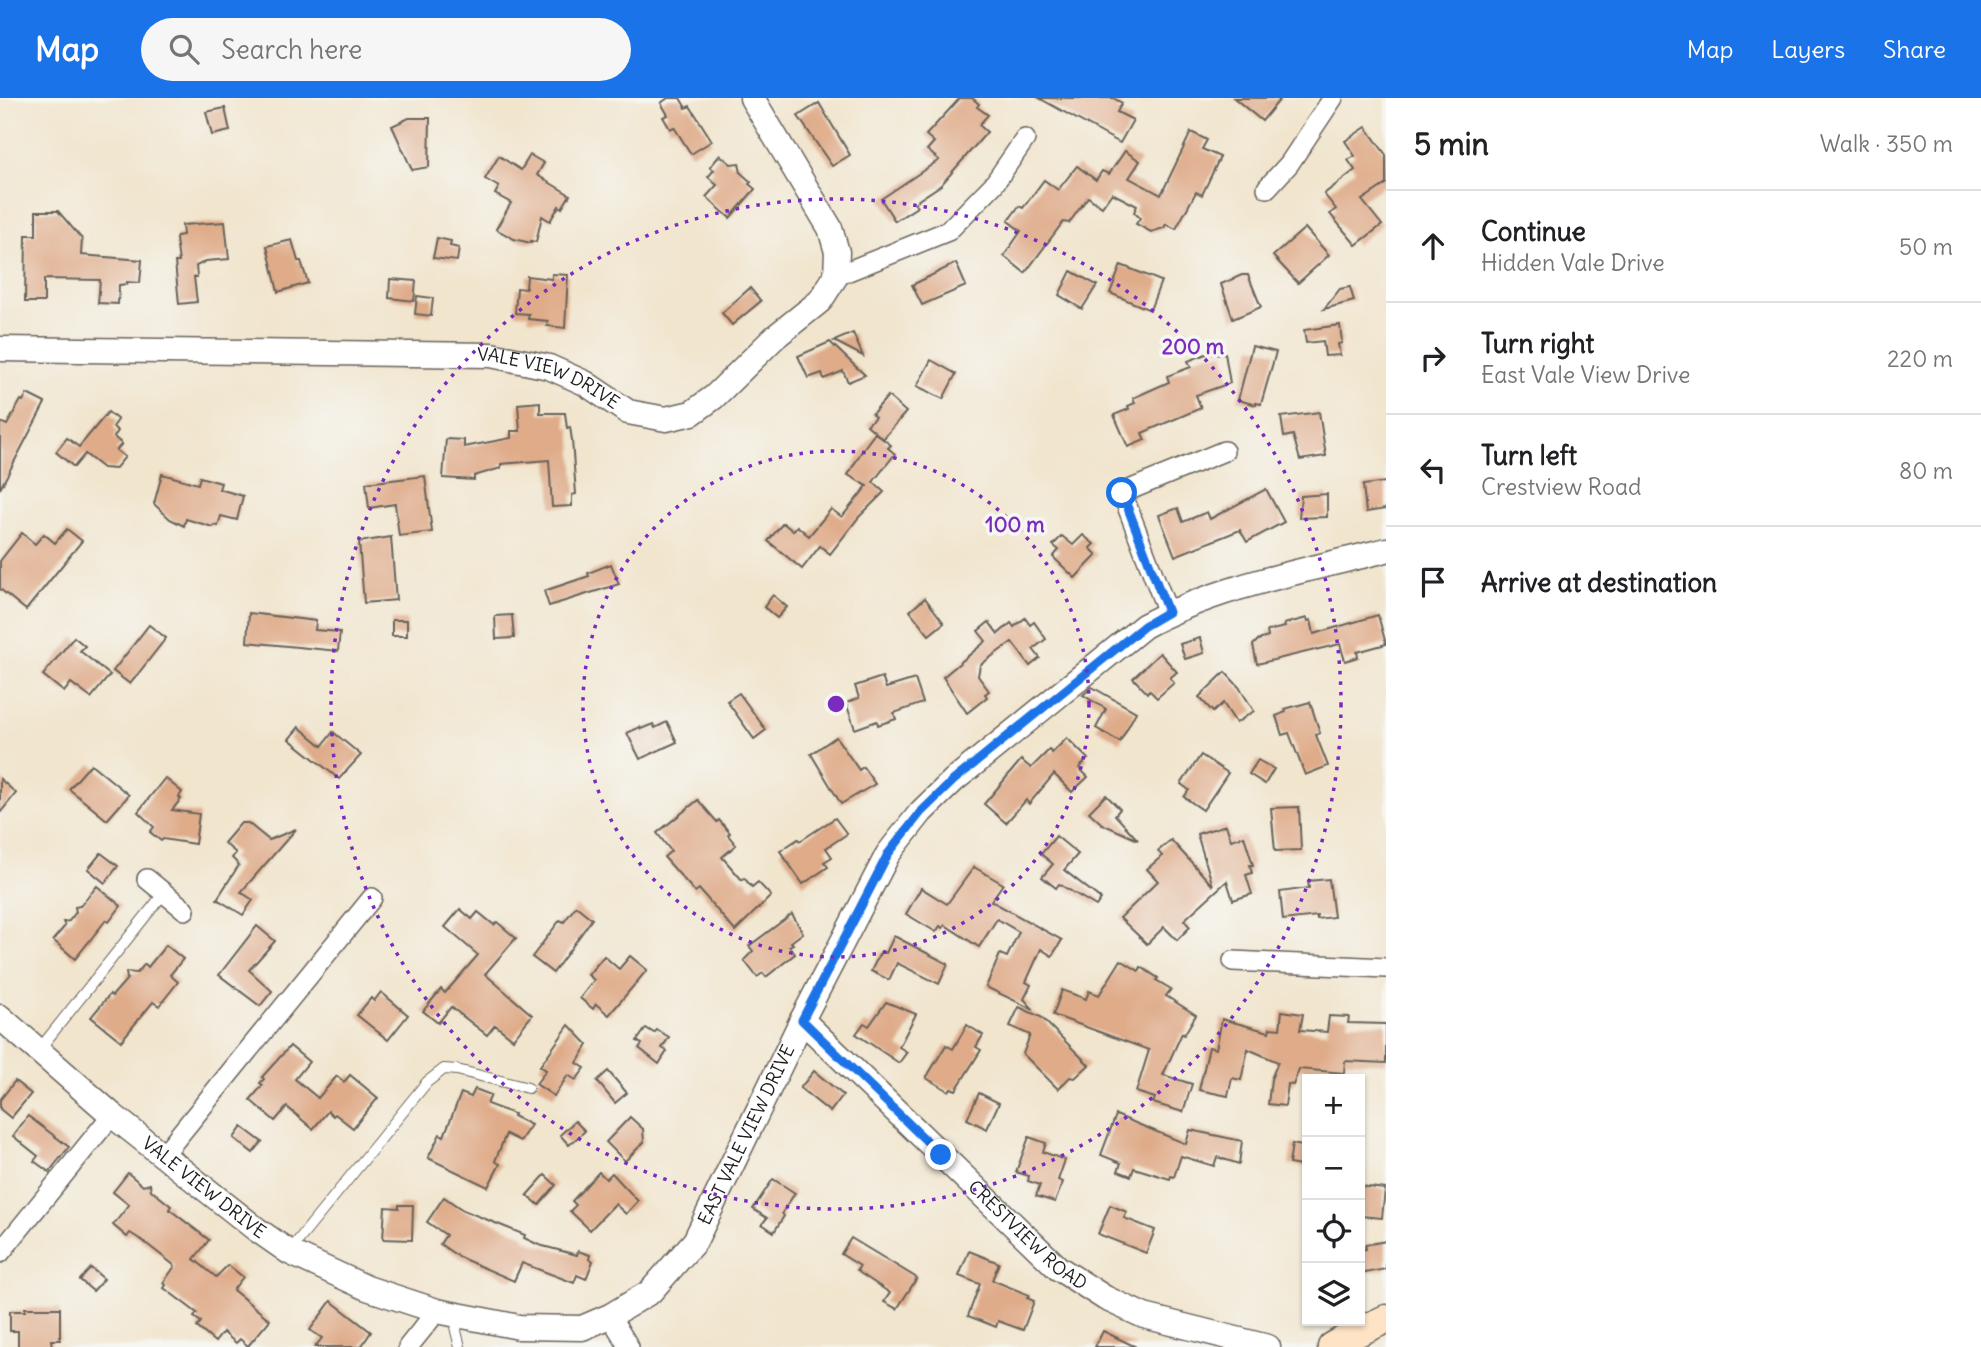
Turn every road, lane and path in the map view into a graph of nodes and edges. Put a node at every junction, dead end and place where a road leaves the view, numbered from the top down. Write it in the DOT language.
graph roads {
  1 [pos="752,98"];
  2 [pos="1333,98"];
  3 [pos="1025,139"];
  4 [pos="1267,188"];
  5 [pos="835,276"];
  6 [pos="0,349"];
  7 [pos="1224,451"];
  8 [pos="1386,550"];
  9 [pos="1168,612"];
  10 [pos="147,879"];
  11 [pos="164,893"];
  12 [pos="372,898"];
  13 [pos="185,910"];
  14 [pos="1233,961"];
  15 [pos="1386,968"];
  16 [pos="0,1017"];
  17 [pos="802,1020"];
  18 [pos="38,1052"];
  19 [pos="528,1088"];
  20 [pos="112,1115"];
  21 [pos="163,1155"];
  22 [pos="289,1252"];
  23 [pos="0,1253"];
  24 [pos="447,1313"];
  25 [pos="610,1316"];
  26 [pos="1386,1319"];
  27 [pos="408,1347"];
  28 [pos="460,1347"];
  29 [pos="629,1347"];
  30 [pos="1268,1347"];
  31 [pos="1332,1347"];
  1 -- 5 [label="street"];
  2 -- 4 [label="street"];
  3 -- 5 [label="street"];
  5 -- 6 [label="street, VALE VIEW DRIVE"];
  7 -- 9 [label="street"];
  8 -- 9 [label="street, EAST VALE VIEW DRIVE"];
  9 -- 17 [label="street, EAST VALE VIEW DRIVE"];
  10 -- 11 [label="street"];
  11 -- 13 [label="street"];
  11 -- 18 [label="lane"];
  12 -- 21 [label="street"];
  14 -- 15 [label="street"];
  16 -- 18 [label="street, VALE VIEW DRIVE"];
  17 -- 25 [label="street, EAST VALE VIEW DRIVE"];
  17 -- 30 [label="street, CRESTVIEW ROAD"];
  18 -- 20 [label="street, VALE VIEW DRIVE"];
  19 -- 22 [label="lane"];
  20 -- 21 [label="street, VALE VIEW DRIVE"];
  20 -- 23 [label="street"];
  21 -- 22 [label="street, VALE VIEW DRIVE"];
  22 -- 24 [label="street, VALE VIEW DRIVE"];
  24 -- 25 [label="street, EAST VALE VIEW DRIVE"];
  24 -- 27 [label="street"];
  24 -- 28 [label="lane"];
  25 -- 29 [label="street"];
  26 -- 31 [label="main road"];
}
